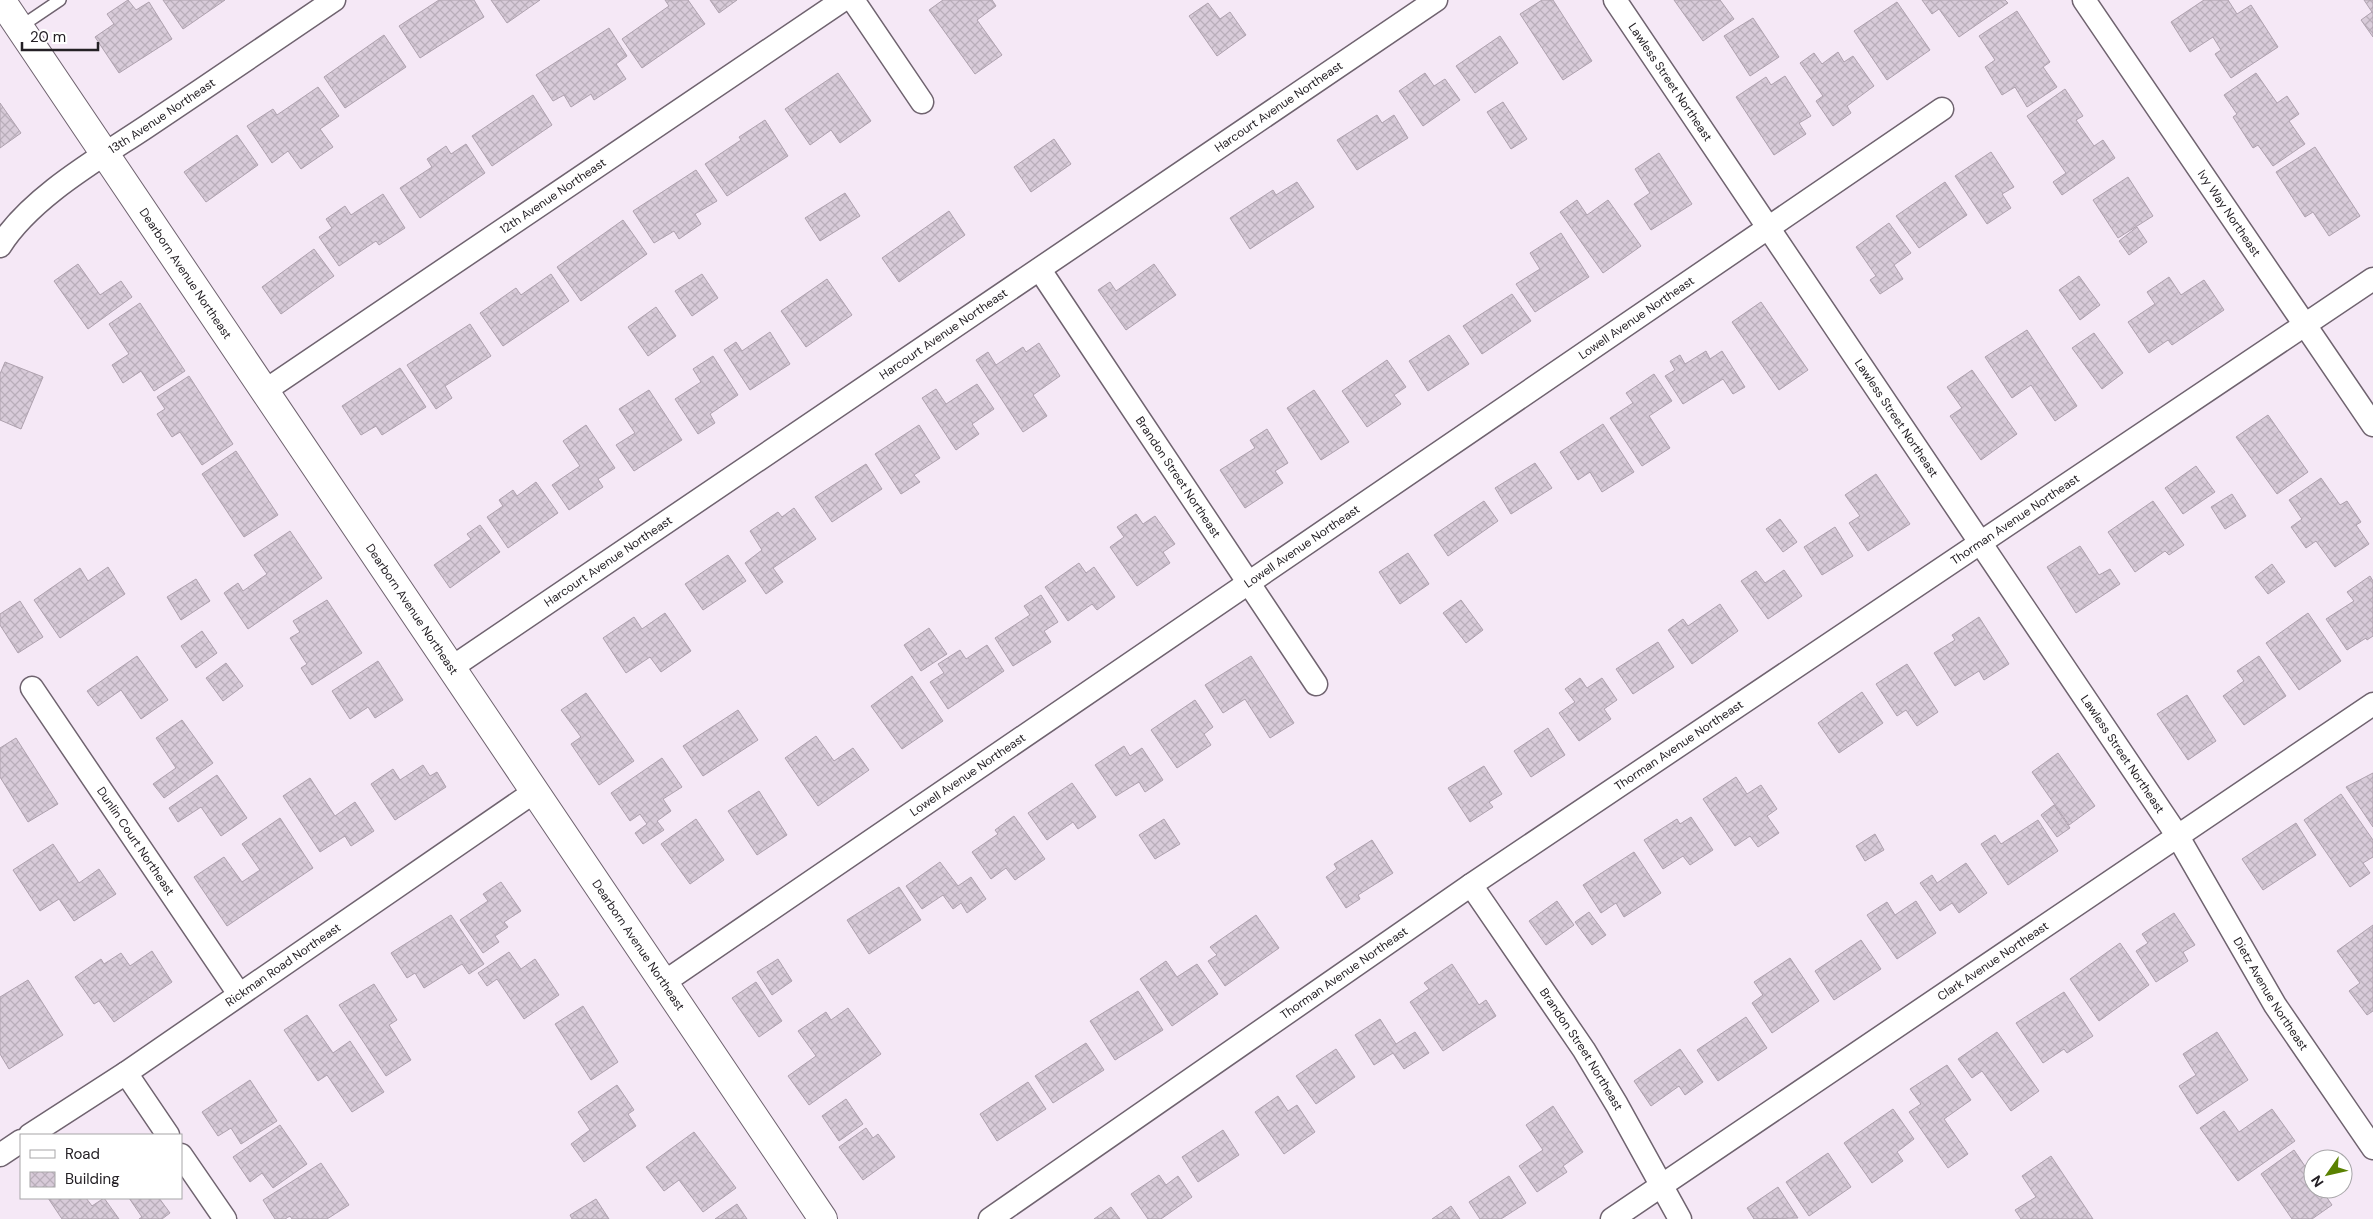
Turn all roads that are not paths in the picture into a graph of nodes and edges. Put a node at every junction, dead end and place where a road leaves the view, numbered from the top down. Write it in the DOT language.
graph roads {
  1 [pos="1,0"];
  2 [pos="60,0"];
  3 [pos="334,0"];
  4 [pos="843,0"];
  5 [pos="853,0"];
  6 [pos="1436,0"];
  7 [pos="1615,0"];
  8 [pos="2084,0"];
  9 [pos="20,27"];
  10 [pos="922,102"];
  11 [pos="1942,109"];
  12 [pos="105,154"];
  13 [pos="1768,228"];
  14 [pos="0,246"];
  15 [pos="1040,270"];
  16 [pos="2373,279"];
  17 [pos="2305,325"];
  18 [pos="263,392"];
  19 [pos="2373,425"];
  20 [pos="1981,543"];
  21 [pos="1248,582"];
  22 [pos="451,668"];
  23 [pos="1316,684"];
  24 [pos="32,688"];
  25 [pos="2373,704"];
  26 [pos="534,792"];
  27 [pos="2177,835"];
  28 [pos="1470,885"];
  29 [pos="663,983"];
  30 [pos="239,994"];
  31 [pos="126,1073"];
  32 [pos="32,1134"];
  33 [pos="167,1134"];
  34 [pos="2373,1148"];
  35 [pos="182,1156"];
  36 [pos="1663,1185"];
  37 [pos="225,1219"];
  38 [pos="823,1219"];
  39 [pos="990,1219"];
  40 [pos="1612,1219"];
  41 [pos="1680,1219"];
  1 -- 9 [label="street, Dearborn Avenue Northeast"];
  2 -- 9 [label="lane"];
  3 -- 12 [label="street, 13th Avenue Northeast"];
  4 -- 18 [label="street, 12th Avenue Northeast"];
  5 -- 10 [label="street"];
  6 -- 15 [label="street, Harcourt Avenue Northeast"];
  7 -- 13 [label="street, Lawless Street Northeast"];
  8 -- 17 [label="street, Ivy Way Northeast"];
  9 -- 12 [label="street, Dearborn Avenue Northeast"];
  11 -- 13 [label="street, Lowell Avenue Northeast"];
  12 -- 14 [label="street, 13th Avenue Northeast"];
  12 -- 18 [label="street, Dearborn Avenue Northeast"];
  13 -- 20 [label="street, Lawless Street Northeast"];
  13 -- 21 [label="street, Lowell Avenue Northeast"];
  15 -- 21 [label="street, Brandon Street Northeast"];
  15 -- 22 [label="street, Harcourt Avenue Northeast"];
  16 -- 17 [label="street, Thorman Avenue Northeast"];
  17 -- 19 [label="street, Ivy Way Northeast"];
  17 -- 20 [label="street, Thorman Avenue Northeast"];
  18 -- 22 [label="street, Dearborn Avenue Northeast"];
  20 -- 27 [label="street, Lawless Street Northeast"];
  20 -- 28 [label="street, Thorman Avenue Northeast"];
  21 -- 23 [label="street, Brandon Street Northeast"];
  21 -- 29 [label="street, Lowell Avenue Northeast"];
  22 -- 26 [label="street, Dearborn Avenue Northeast"];
  24 -- 30 [label="street, Dunlin Court Northeast"];
  25 -- 27 [label="street, Clark Avenue Northeast"];
  26 -- 29 [label="street, Dearborn Avenue Northeast"];
  26 -- 30 [label="street, Rickman Road Northeast"];
  27 -- 34 [label="street, Dietz Avenue Northeast"];
  27 -- 36 [label="street, Clark Avenue Northeast"];
  28 -- 36 [label="street, Brandon Street Northeast"];
  28 -- 39 [label="street, Thorman Avenue Northeast"];
  29 -- 38 [label="street, Dearborn Avenue Northeast"];
  30 -- 31 [label="street, Rickman Road Northeast"];
  31 -- 32 [label="street, Rickman Road Northeast"];
  31 -- 33 [label="street"];
  35 -- 37 [label="street"];
  36 -- 40 [label="street, Clark Avenue Northeast"];
  36 -- 41 [label="street, Brandon Street Northeast"];
}
